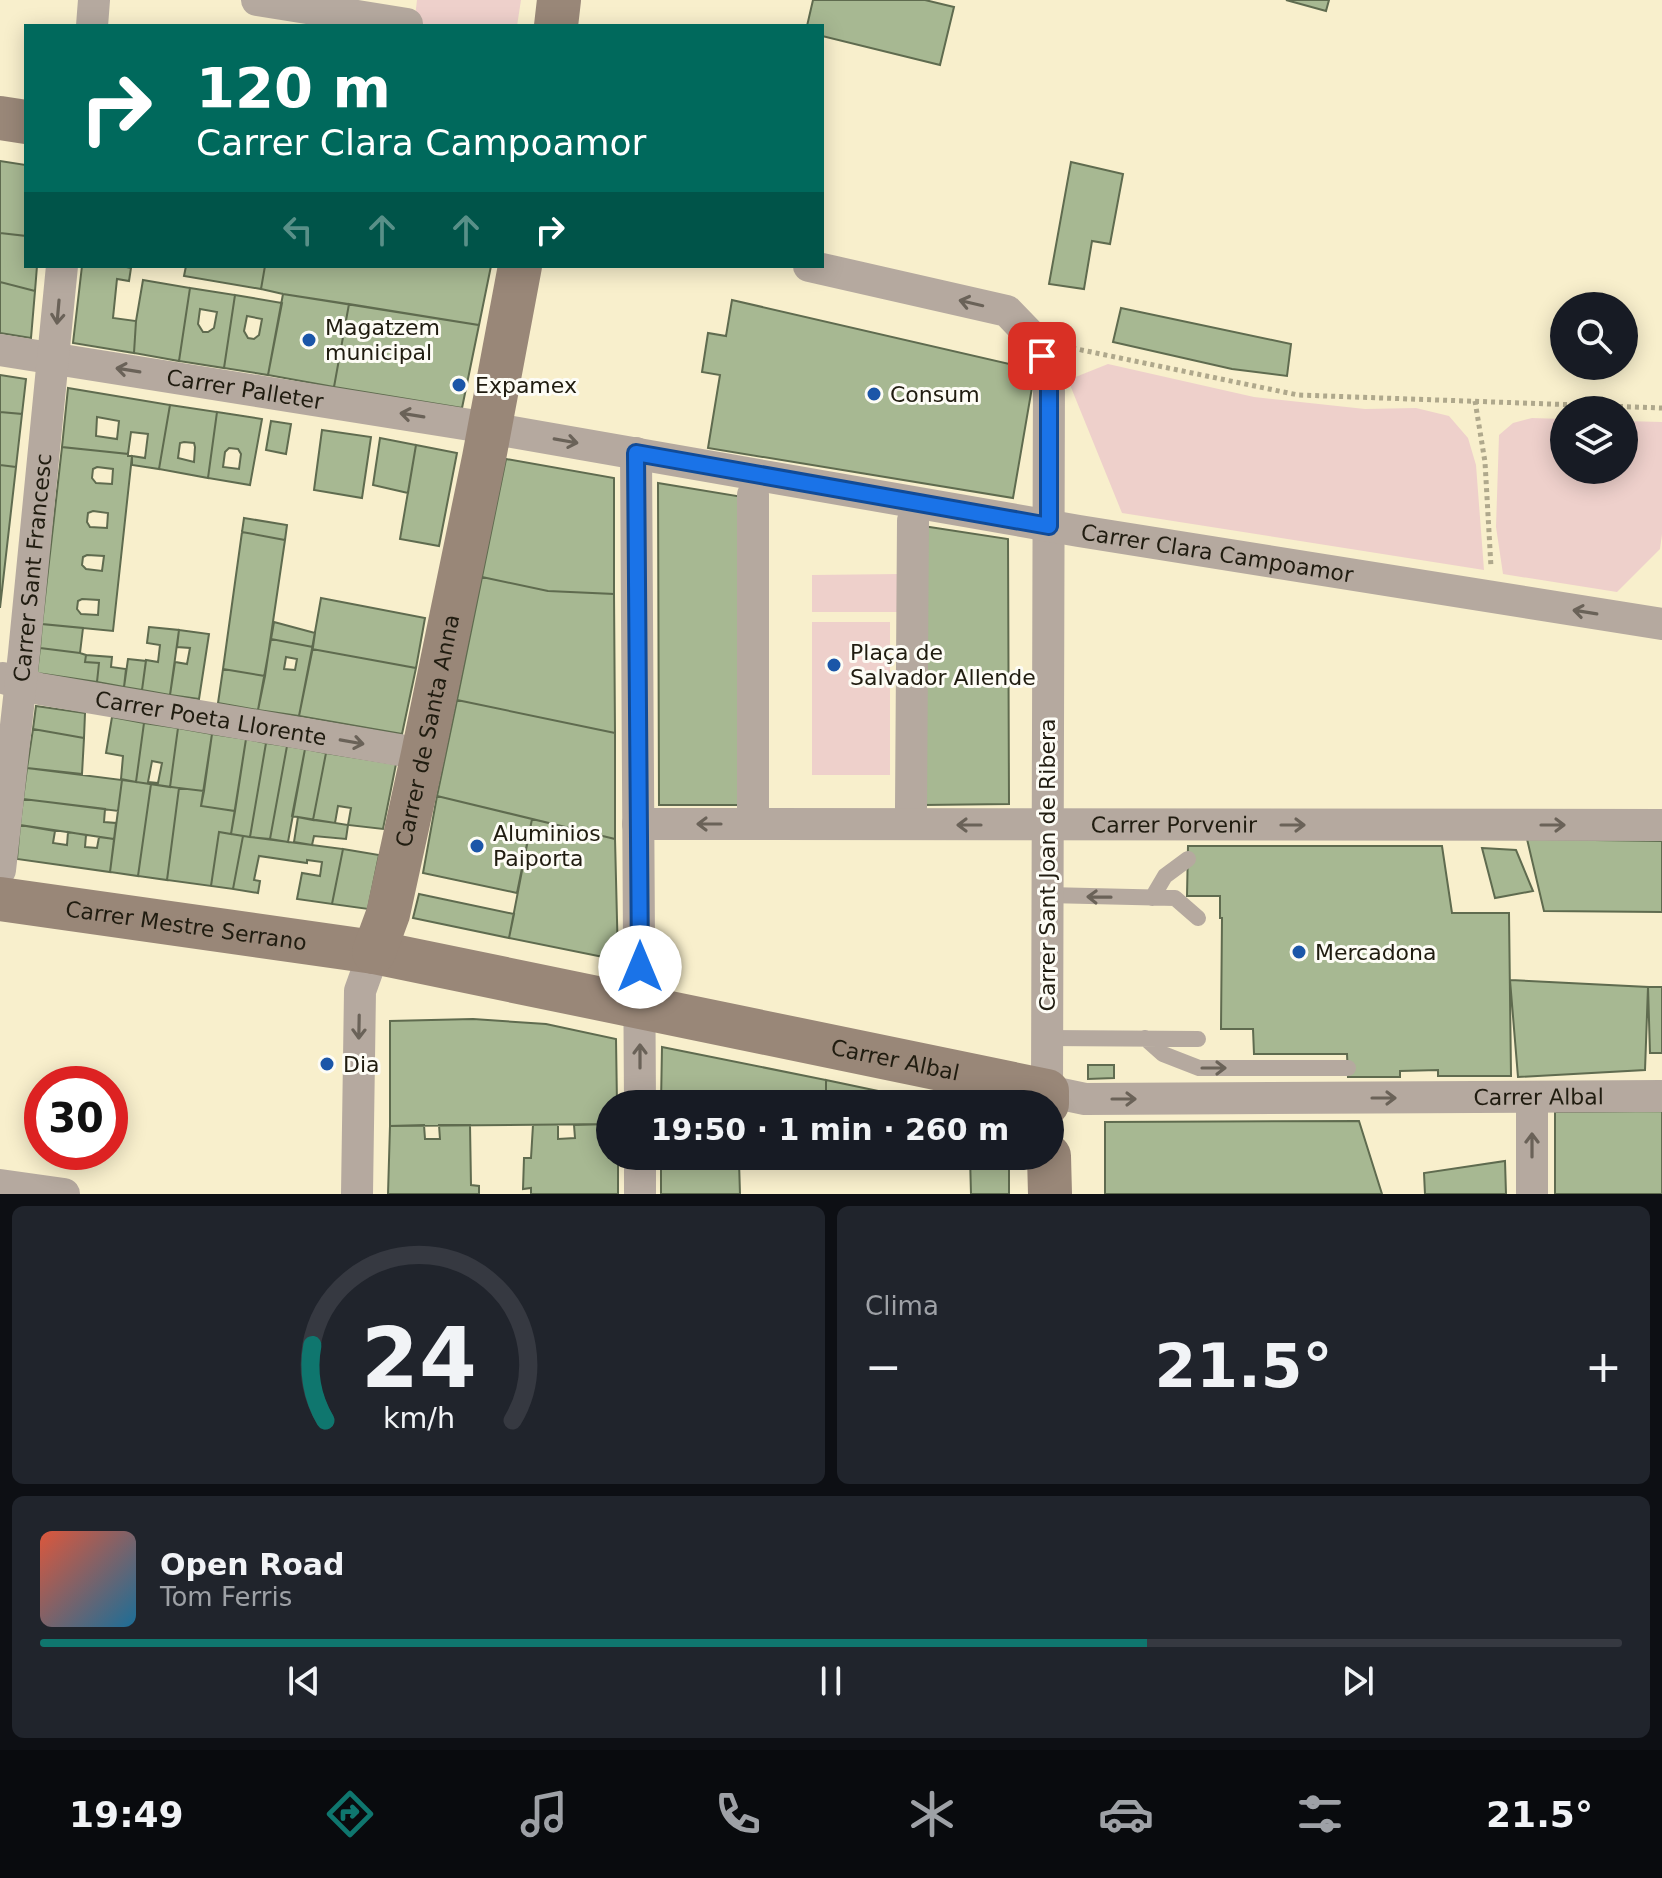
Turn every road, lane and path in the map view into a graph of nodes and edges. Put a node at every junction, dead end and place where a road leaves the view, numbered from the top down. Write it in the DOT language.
graph roads {
  1 [pos="94,0"];
  2 [pos="257,0"];
  3 [pos="559,0"];
  4 [pos="408,17"];
  5 [pos="92,24"];
  6 [pos="556,24"];
  7 [pos="0,118"];
  8 [pos="24,122"];
  9 [pos="62,268"];
  10 [pos="520,268"];
  11 [pos="818,268"];
  12 [pos="1036,341"];
  13 [pos="0,350"];
  14 [pos="54,358"];
  15 [pos="1475,401"];
  16 [pos="1662,408"];
  17 [pos="489,428"];
  18 [pos="636,453"];
  19 [pos="753,495"];
  20 [pos="913,521"];
  21 [pos="1049,526"];
  22 [pos="1489,596"];
  23 [pos="1662,624"];
  24 [pos="10,679"];
  25 [pos="423,754"];
  26 [pos="753,808"];
  27 [pos="911,808"];
  28 [pos="638,824"];
  29 [pos="1047,825"];
  30 [pos="1662,825"];
  31 [pos="1188,859"];
  32 [pos="0,870"];
  33 [pos="1047,895"];
  34 [pos="1152,898"];
  35 [pos="0,899"];
  36 [pos="1198,918"];
  37 [pos="374,952"];
  38 [pos="640,1007"];
  39 [pos="1047,1038"];
  40 [pos="1145,1038"];
  41 [pos="1198,1039"];
  42 [pos="1348,1068"];
  43 [pos="640,1090"];
  44 [pos="1011,1090"];
  45 [pos="1047,1090"];
  46 [pos="1662,1096"];
  47 [pos="1532,1097"];
  48 [pos="1064,1098"];
  49 [pos="640,1170"];
  50 [pos="1049,1170"];
  51 [pos="0,1185"];
  52 [pos="64,1194"];
  53 [pos="357,1194"];
  54 [pos="640,1194"];
  55 [pos="1050,1194"];
  56 [pos="1532,1194"];
  1 -- 5 [label="street"];
  2 -- 4 [label="street"];
  3 -- 6 [label="street"];
  7 -- 8 [label="street"];
  9 -- 14 [label="street, Carrer Sant Francesc, one-way"];
  10 -- 17 [label="street, Carrer de Santa Anna"];
  12 -- 11 [label="street, one-way"];
  12 -- 15 [label="path"];
  12 -- 21 [label="street, Carrer Sant Joan de Ribera"];
  13 -- 14 [label="street, Carrer Palleter"];
  17 -- 14 [label="street, Carrer Palleter, one-way"];
  14 -- 24 [label="street, Carrer Sant Francesc"];
  15 -- 16 [label="path"];
  15 -- 22 [label="path"];
  17 -- 18 [label="street, Carrer Clara Campoamor, one-way"];
  17 -- 25 [label="street, Carrer de Santa Anna"];
  18 -- 21 [label="street, Carrer Clara Campoamor"];
  18 -- 28 [label="street"];
  19 -- 26 [label="street"];
  20 -- 27 [label="street"];
  21 -- 22 [label="street, Carrer Clara Campoamor"];
  21 -- 29 [label="street, Carrer Sant Joan de Ribera"];
  23 -- 22 [label="street, Carrer Clara Campoamor, one-way"];
  24 -- 25 [label="street, Carrer Poeta Llorente, one-way"];
  24 -- 32 [label="street, Carrer Sant Francesc"];
  25 -- 37 [label="street, Carrer de Santa Anna"];
  29 -- 28 [label="street, Carrer Porvenir, one-way"];
  28 -- 38 [label="street"];
  29 -- 30 [label="street, Carrer Porvenir, one-way"];
  29 -- 33 [label="street, Carrer Sant Joan de Ribera"];
  31 -- 34 [label="lane"];
  34 -- 33 [label="lane, one-way"];
  33 -- 39 [label="street, Carrer Sant Joan de Ribera"];
  34 -- 36 [label="lane"];
  35 -- 37 [label="street, Carrer Mestre Serrano"];
  37 -- 38 [label="street, Carrer Albal"];
  37 -- 53 [label="street, Carrer de Santa Anna, one-way"];
  43 -- 38 [label="street, one-way"];
  38 -- 44 [label="street, Carrer Albal"];
  39 -- 40 [label="lane"];
  39 -- 45 [label="street, Carrer Sant Joan de Ribera"];
  40 -- 41 [label="lane"];
  40 -- 42 [label="lane, one-way"];
  46 -- 47 [label="street, Carrer Albal"];
  48 -- 47 [label="street, Carrer Albal, one-way"];
  56 -- 47 [label="street, one-way"];
  49 -- 54 [label="street"];
  50 -- 55 [label="street"];
  51 -- 52 [label="street"];
}
